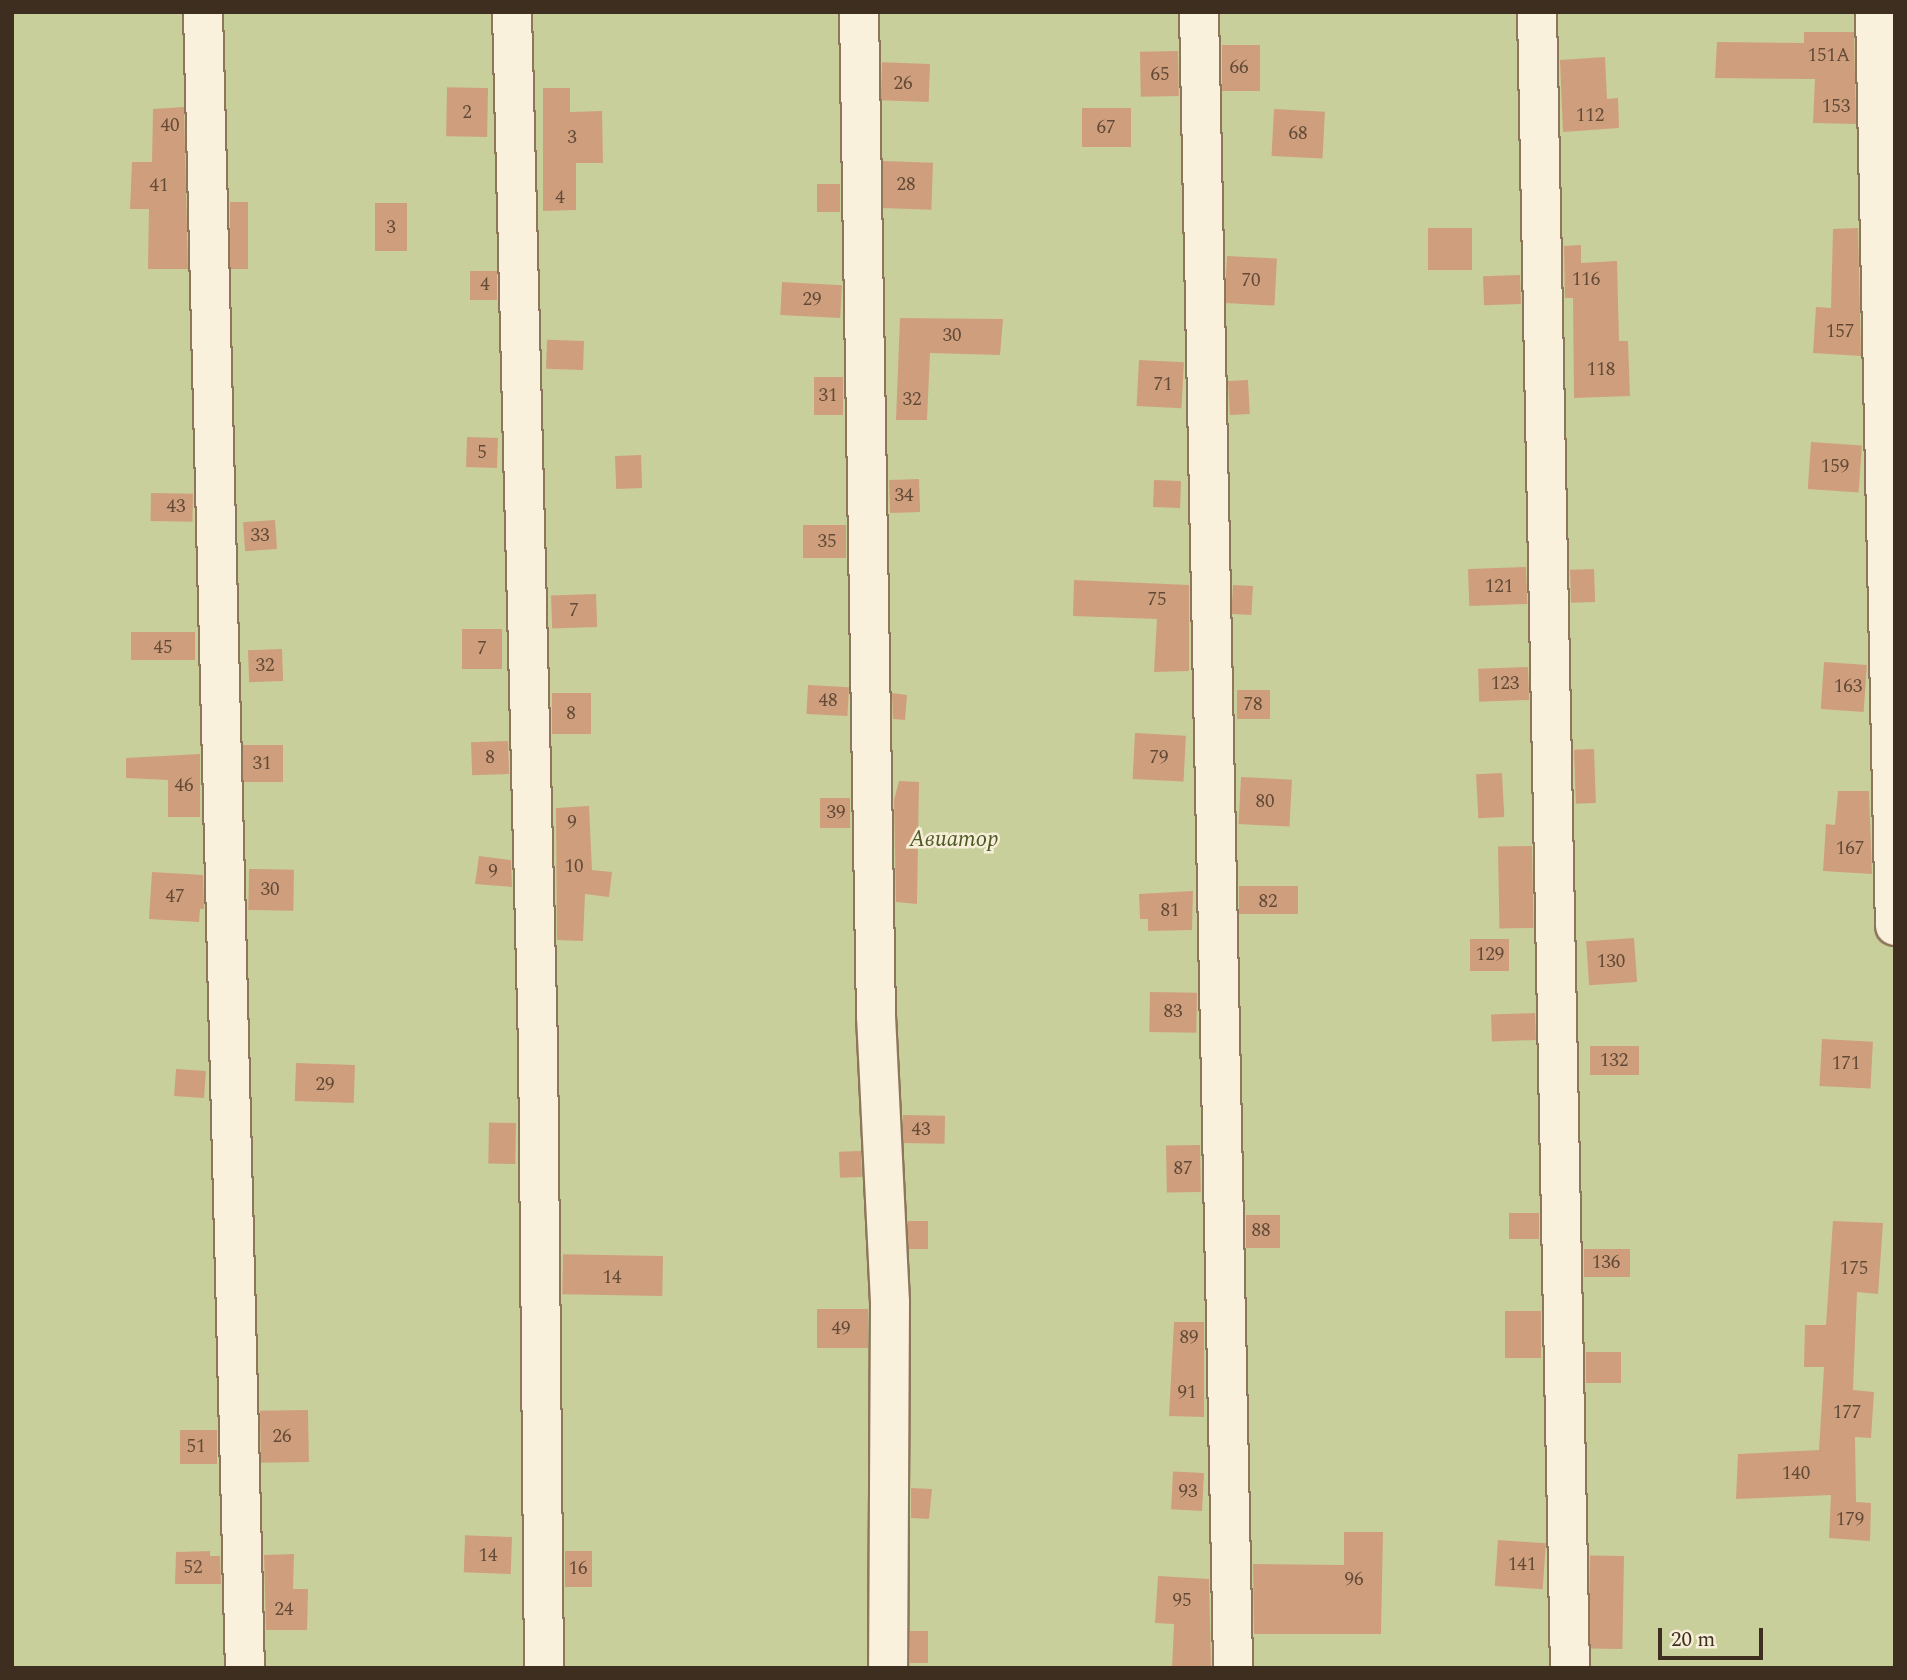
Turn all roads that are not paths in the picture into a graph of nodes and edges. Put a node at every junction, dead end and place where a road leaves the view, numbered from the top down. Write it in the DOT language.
graph roads {
  1 [pos="203,12"];
  2 [pos="512,12"];
  3 [pos="859,12"];
  4 [pos="1199,12"];
  5 [pos="1537,12"];
  6 [pos="1875,12"];
  7 [pos="1895,926"];
  8 [pos="245,1668"];
  9 [pos="544,1668"];
  10 [pos="888,1668"];
  11 [pos="1233,1668"];
  12 [pos="1570,1668"];
  1 -- 8 [label="street"];
  2 -- 9 [label="street"];
  3 -- 10 [label="street"];
  4 -- 11 [label="street"];
  5 -- 12 [label="street"];
  6 -- 7 [label="street"];
}
